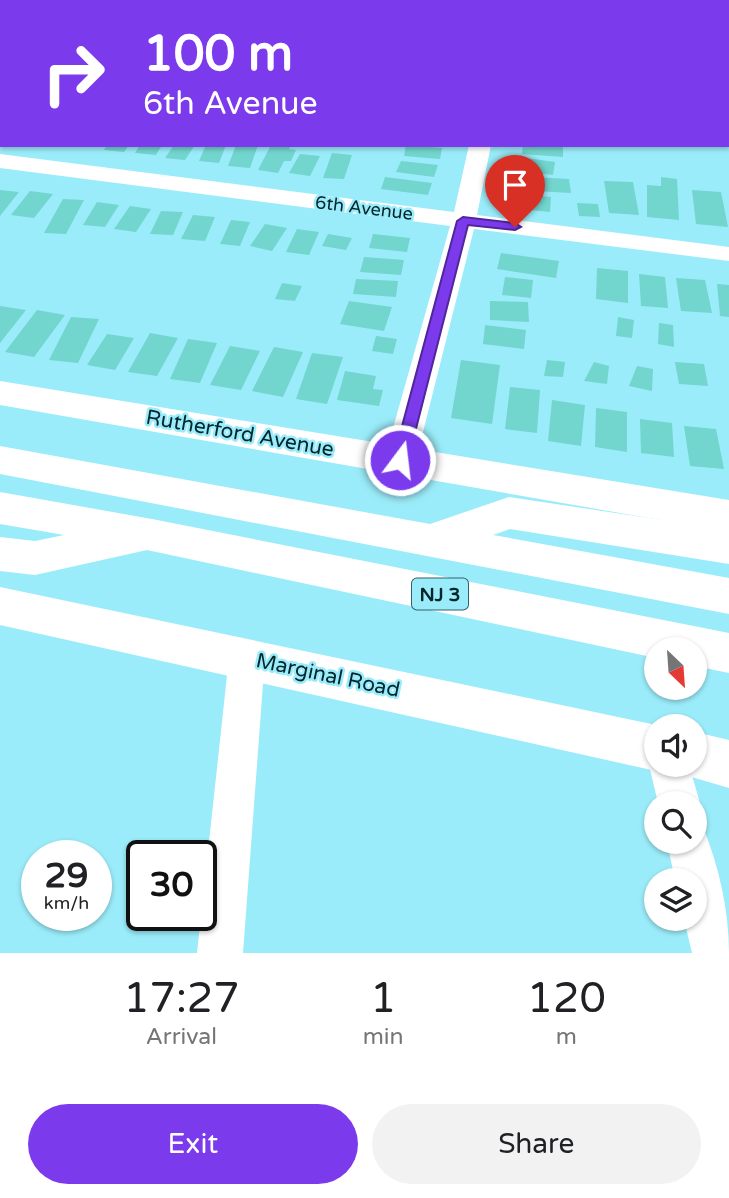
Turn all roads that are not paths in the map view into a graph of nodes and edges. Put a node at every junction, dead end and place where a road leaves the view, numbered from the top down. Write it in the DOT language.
graph roads {
  1 [pos="480,147"];
  2 [pos="0,161"];
  3 [pos="463,221"];
  4 [pos="729,254"];
  5 [pos="0,393"];
  6 [pos="0,460"];
  7 [pos="400,460"];
  8 [pos="0,508"];
  9 [pos="729,516"];
  10 [pos="152,535"];
  11 [pos="433,540"];
  12 [pos="729,547"];
  13 [pos="0,554"];
  14 [pos="729,596"];
  15 [pos="0,606"];
  16 [pos="729,653"];
  17 [pos="247,657"];
  18 [pos="644,745"];
  19 [pos="707,759"];
  20 [pos="729,764"];
  21 [pos="691,854"];
  22 [pos="220,953"];
  23 [pos="715,953"];
  1 -- 3 [label="street"];
  2 -- 3 [label="street, 6th Avenue"];
  3 -- 4 [label="street, 6th Avenue"];
  3 -- 7 [label="street"];
  5 -- 7 [label="main road, Rutherford Avenue"];
  6 -- 11 [label="main road"];
  7 -- 9 [label="main road, Rutherford Avenue"];
  8 -- 10 [label="main road, NJ 3"];
  10 -- 13 [label="main road"];
  10 -- 16 [label="main road, NJ 3"];
  11 -- 12 [label="main road"];
  11 -- 14 [label="main road"];
  15 -- 17 [label="main road, Marginal Road"];
  17 -- 18 [label="main road, Marginal Road"];
  17 -- 22 [label="street"];
  19 -- 20 [label="main road"];
  21 -- 23 [label="street"];
}
